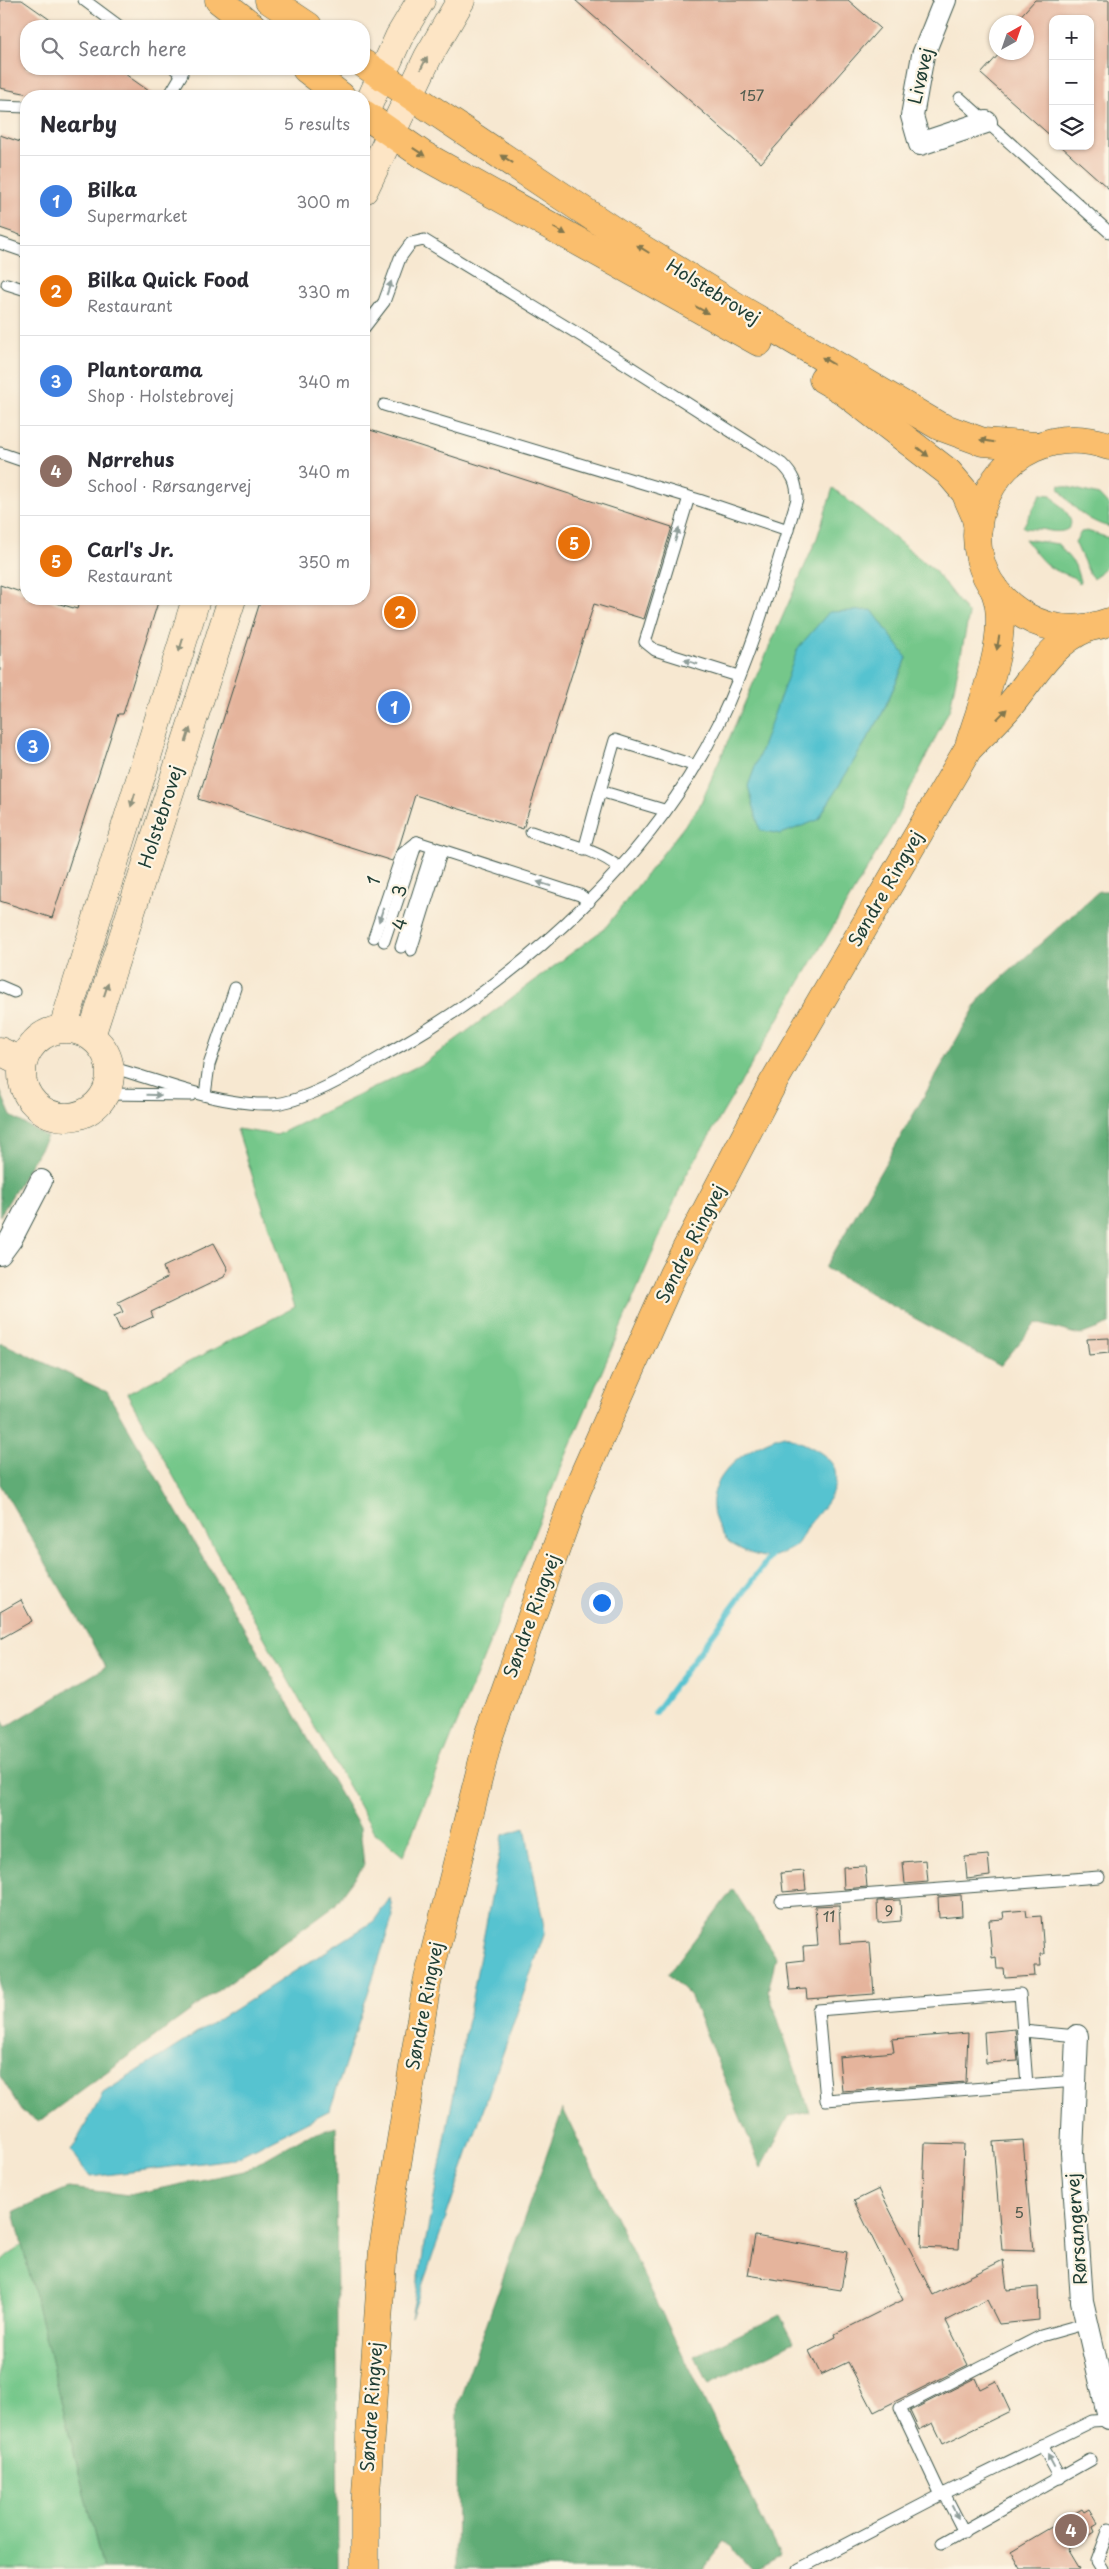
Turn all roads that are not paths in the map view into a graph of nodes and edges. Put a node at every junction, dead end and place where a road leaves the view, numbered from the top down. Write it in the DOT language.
graph roads {
  1 [pos="84,0"];
  2 [pos="219,0"];
  3 [pos="268,0"];
  4 [pos="421,0"];
  5 [pos="461,0"];
  6 [pos="945,0"];
  7 [pos="111,20"];
  8 [pos="244,20"];
  9 [pos="299,20"];
  10 [pos="372,70"];
  11 [pos="181,75"];
  12 [pos="314,75"];
  13 [pos="173,90"];
  14 [pos="333,90"];
  15 [pos="368,90"];
  16 [pos="408,94"];
  17 [pos="960,98"];
  18 [pos="0,106"];
  19 [pos="20,107"];
  20 [pos="370,118"];
  21 [pos="986,122"];
  22 [pos="391,132"];
  23 [pos="370,177"];
  24 [pos="1109,232"];
  25 [pos="0,243"];
  26 [pos="20,250"];
  27 [pos="7,284"];
  28 [pos="20,288"];
  29 [pos="370,320"];
  30 [pos="384,405"];
  31 [pos="1104,440"];
  32 [pos="1036,446"];
  33 [pos="0,453"];
  34 [pos="20,460"];
  35 [pos="689,497"];
  36 [pos="978,528"];
  37 [pos="788,530"];
  38 [pos="990,581"];
  39 [pos="194,605"];
  40 [pos="218,605"];
  41 [pos="230,605"];
  42 [pos="1098,625"];
  43 [pos="215,649"];
  44 [pos="738,676"];
  45 [pos="968,749"];
  46 [pos="696,766"];
  47 [pos="600,790"];
  48 [pos="664,810"];
  49 [pos="532,832"];
  50 [pos="438,848"];
  51 [pos="584,850"];
  52 [pos="620,869"];
  53 [pos="589,902"];
  54 [pos="379,939"];
  55 [pos="406,948"];
  56 [pos="0,986"];
  57 [pos="235,988"];
  58 [pos="14,992"];
  59 [pos="63,1028"];
  60 [pos="91,1036"];
  61 [pos="11,1056"];
  62 [pos="110,1066"];
  63 [pos="105,1094"];
  64 [pos="205,1095"];
  65 [pos="41,1181"];
  66 [pos="0,1254"];
  67 [pos="1099,1877"];
  68 [pos="781,1901"];
  69 [pos="1023,2031"];
  70 [pos="1077,2036"];
  71 [pos="1077,2080"];
  72 [pos="1027,2085"];
  73 [pos="1087,2324"];
  74 [pos="1109,2419"];
  75 [pos="1042,2445"];
  76 [pos="1090,2460"];
  77 [pos="1060,2478"];
  78 [pos="943,2494"];
  79 [pos="1109,2529"];
  80 [pos="964,2532"];
  81 [pos="942,2543"];
  82 [pos="364,2569"];
  83 [pos="799,2569"];
  84 [pos="1102,2569"];
  1 -- 7 [label="lane"];
  2 -- 8 [label="main road"];
  3 -- 9 [label="main road"];
  4 -- 10 [label="street, Holstebrovej"];
  16 -- 5 [label="street, one-way"];
  6 -- 21 [label="street, Livøvej"];
  10 -- 15 [label="street, Holstebrovej"];
  10 -- 16 [label="main road, Holstebrovej"];
  11 -- 13 [label="lane"];
  12 -- 14 [label="main road"];
  16 -- 22 [label="street"];
  32 -- 16 [label="main road, Holstebrovej, one-way"];
  17 -- 21 [label="lane"];
  18 -- 19 [label="lane"];
  20 -- 22 [label="main road, Holstebrovej"];
  21 -- 24 [label="lane"];
  22 -- 23 [label="street"];
  22 -- 36 [label="main road, Holstebrovej, one-way"];
  25 -- 26 [label="lane"];
  27 -- 28 [label="lane"];
  29 -- 37 [label="lane, one-way"];
  30 -- 35 [label="lane"];
  31 -- 32 [label="main road"];
  32 -- 36 [label="main road"];
  33 -- 34 [label="lane"];
  35 -- 37 [label="lane"];
  44 -- 35 [label="lane, one-way"];
  36 -- 38 [label="main road, Søndre Ringvej"];
  37 -- 44 [label="lane"];
  38 -- 42 [label="main road"];
  38 -- 45 [label="main road, Søndre Ringvej, one-way"];
  39 -- 59 [label="street, Holstebrovej, one-way"];
  40 -- 43 [label="lane"];
  41 -- 43 [label="street, Holstebrovej"];
  45 -- 42 [label="main road, Søndre Ringvej, one-way"];
  60 -- 43 [label="street, Holstebrovej, one-way"];
  44 -- 46 [label="lane"];
  45 -- 82 [label="main road, Søndre Ringvej"];
  46 -- 47 [label="lane"];
  46 -- 48 [label="lane"];
  47 -- 48 [label="lane"];
  47 -- 51 [label="lane"];
  48 -- 52 [label="lane"];
  49 -- 51 [label="lane"];
  53 -- 50 [label="lane, one-way"];
  50 -- 54 [label="lane, one-way"];
  50 -- 55 [label="lane, 4"];
  51 -- 52 [label="lane"];
  52 -- 53 [label="lane"];
  53 -- 64 [label="lane"];
  56 -- 58 [label="lane"];
  57 -- 64 [label="lane"];
  59 -- 60 [label="street"];
  59 -- 61 [label="street"];
  60 -- 62 [label="street"];
  61 -- 63 [label="street"];
  62 -- 63 [label="street"];
  62 -- 64 [label="lane"];
  63 -- 64 [label="lane, one-way"];
  65 -- 66 [label="street"];
  67 -- 68 [label="lane"];
  69 -- 70 [label="lane"];
  69 -- 72 [label="lane"];
  69 -- 72 [label="lane"];
  70 -- 71 [label="street, Rørsangervej"];
  71 -- 72 [label="lane"];
  71 -- 73 [label="street, Rørsangervej"];
  73 -- 74 [label="street, Rørsangervej"];
  73 -- 78 [label="lane"];
  74 -- 75 [label="lane, Rørsangervej"];
  77 -- 75 [label="lane, one-way"];
  75 -- 78 [label="lane, Rørsangervej"];
  76 -- 77 [label="lane"];
  77 -- 80 [label="lane"];
  78 -- 80 [label="lane, one-way"];
  78 -- 83 [label="lane, Rørsangervej"];
  79 -- 84 [label="lane"];
  80 -- 81 [label="lane"];
}
